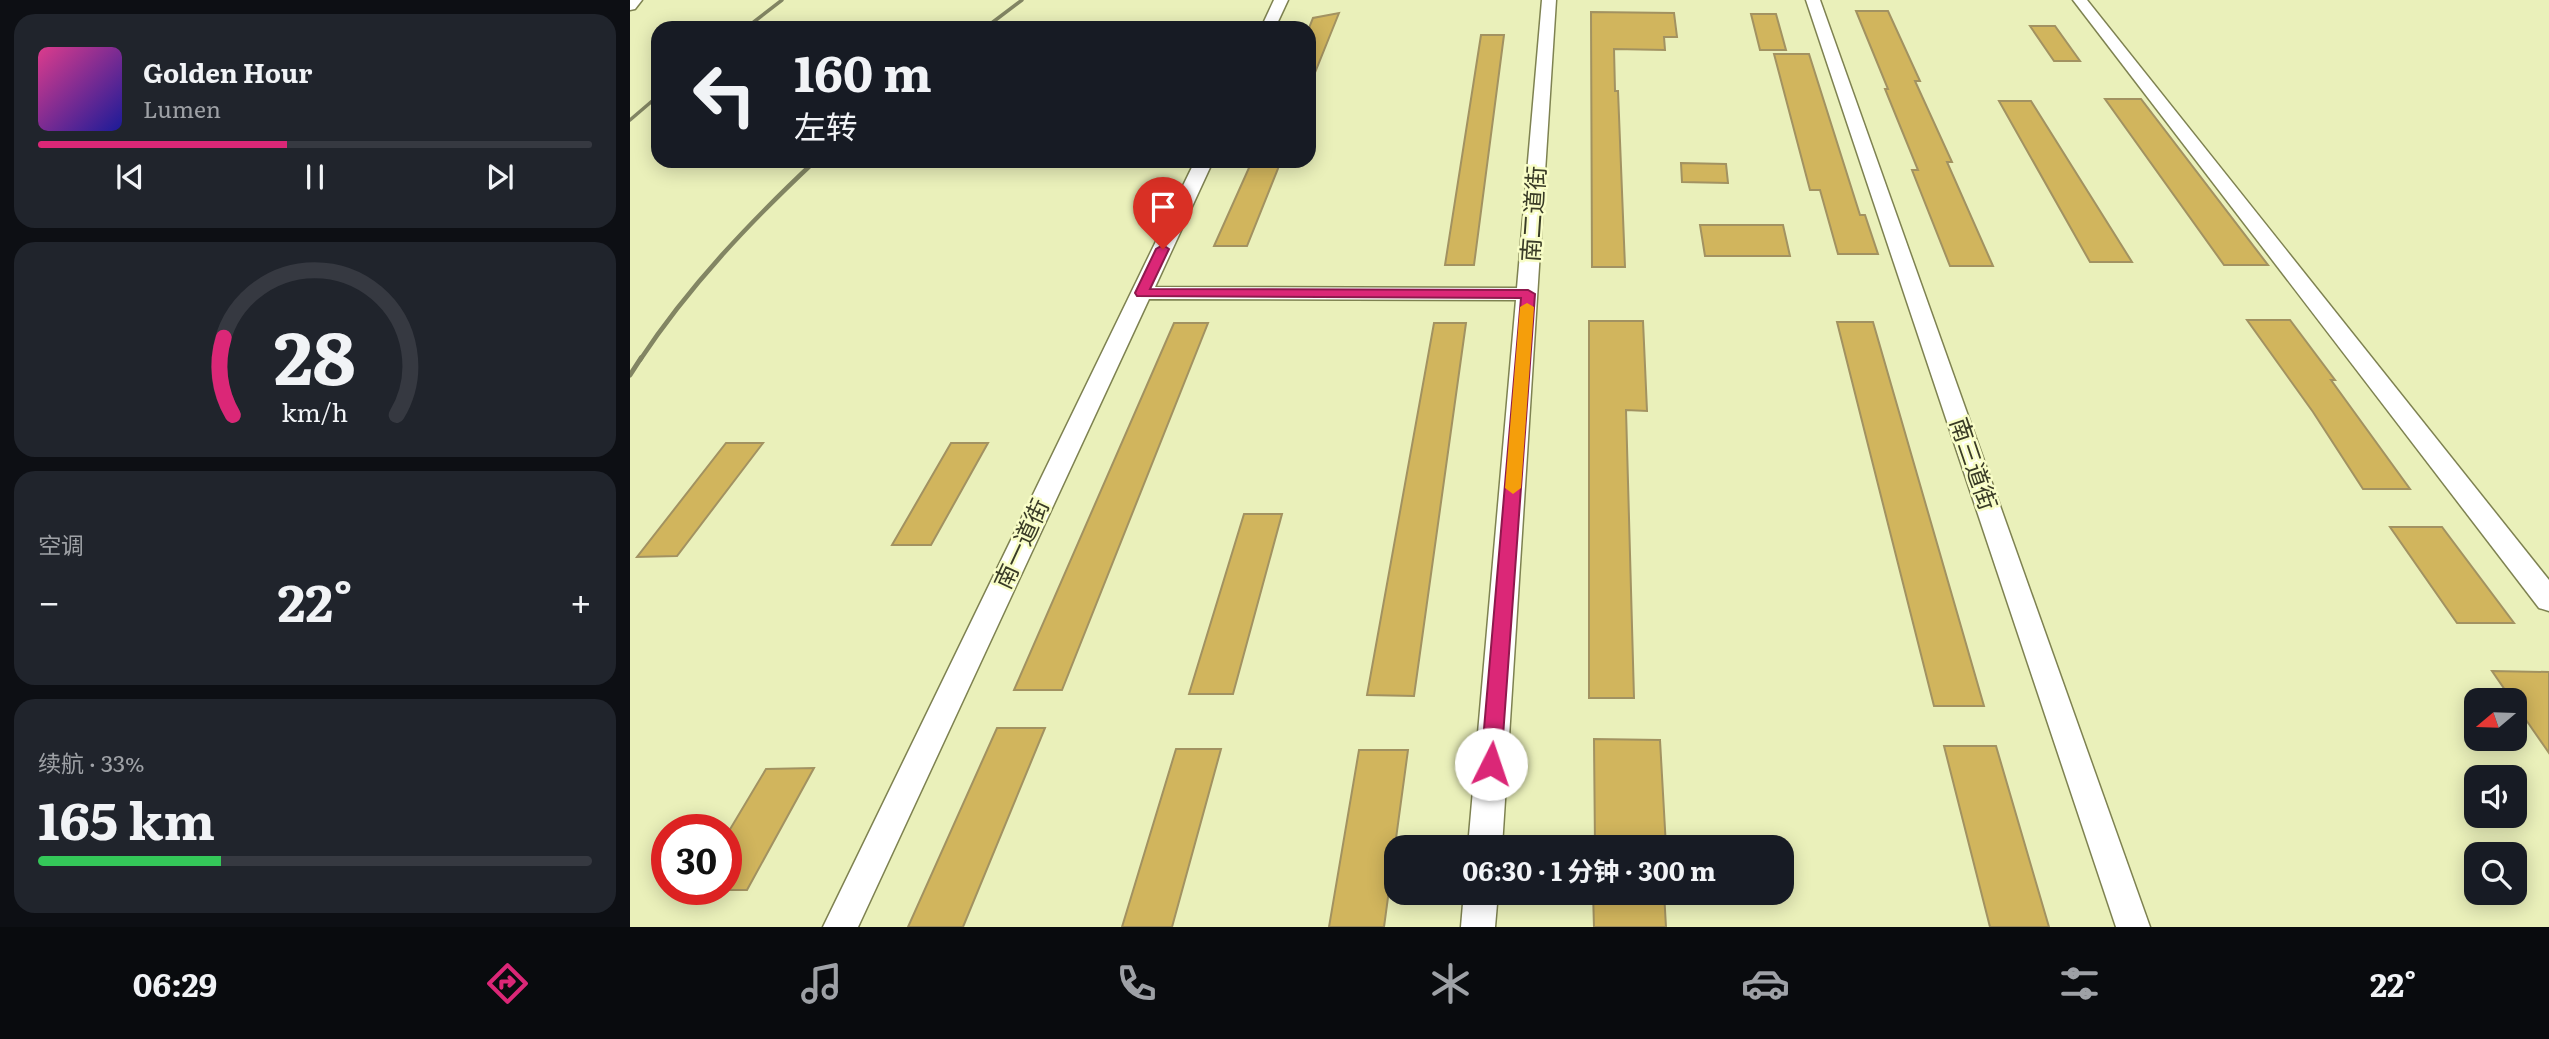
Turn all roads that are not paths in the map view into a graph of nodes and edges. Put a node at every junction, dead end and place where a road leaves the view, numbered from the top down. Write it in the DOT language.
graph roads {
  1 [pos="635,0"];
  2 [pos="1281,0"];
  3 [pos="1549,0"];
  4 [pos="1813,0"];
  5 [pos="2080,0"];
  6 [pos="630,6"];
  7 [pos="1271,21"];
  8 [pos="1202,168"];
  9 [pos="1142,293"];
  10 [pos="1528,294"];
  11 [pos="2549,600"];
  12 [pos="1486,835"];
  13 [pos="1480,905"];
  14 [pos="840,927"];
  15 [pos="1478,927"];
  16 [pos="2133,927"];
  1 -- 6 [label="street"];
  2 -- 7 [label="street"];
  3 -- 10 [label="street, 南二道街"];
  4 -- 16 [label="street, 南三道街"];
  5 -- 11 [label="street"];
  8 -- 9 [label="street, 南一道街"];
  9 -- 10 [label="street"];
  9 -- 14 [label="street, 南一道街"];
  10 -- 12 [label="street, 南二道街"];
  13 -- 15 [label="street"];
}
